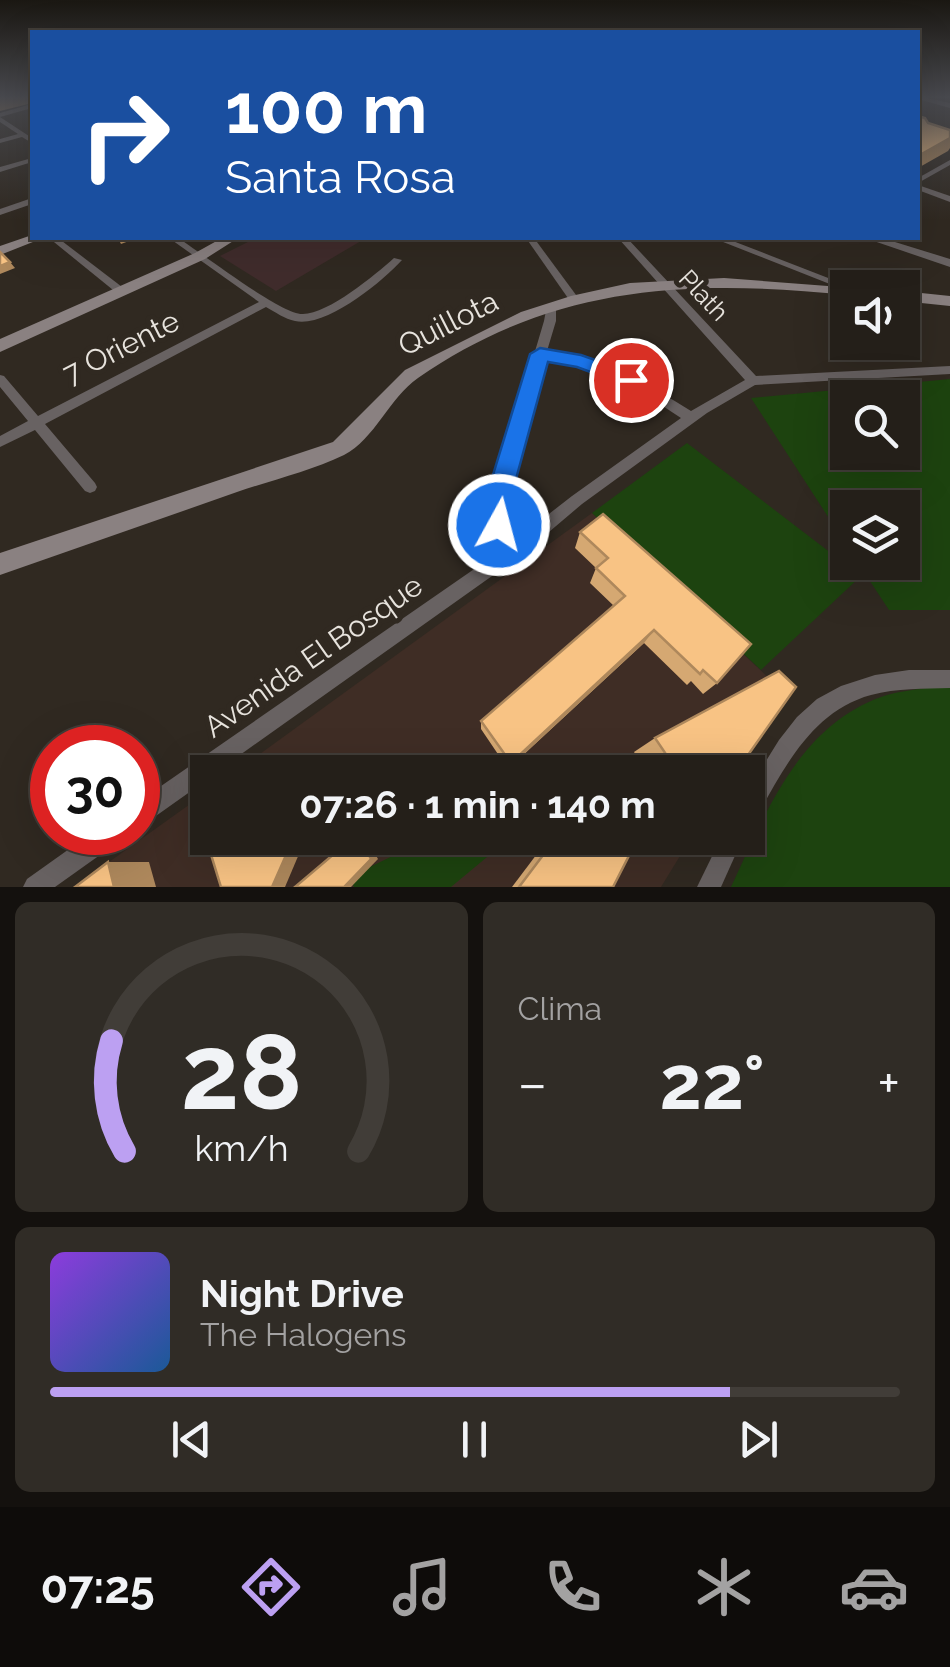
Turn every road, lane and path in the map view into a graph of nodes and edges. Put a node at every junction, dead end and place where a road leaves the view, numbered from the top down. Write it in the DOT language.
graph roads {
  1 [pos="30,161"];
  2 [pos="950,162"];
  3 [pos="0,170"];
  4 [pos="920,183"];
  5 [pos="920,185"];
  6 [pos="950,199"];
  7 [pos="30,202"];
  8 [pos="0,212"];
  9 [pos="30,240"];
  10 [pos="56,240"];
  11 [pos="176,240"];
  12 [pos="227,240"];
  13 [pos="531,240"];
  14 [pos="624,240"];
  15 [pos="723,240"];
  16 [pos="877,240"];
  17 [pos="0,251"];
  18 [pos="200,256"];
  19 [pos="397,260"];
  20 [pos="950,263"];
  21 [pos="830,282"];
  22 [pos="666,287"];
  23 [pos="830,288"];
  24 [pos="122,292"];
  25 [pos="920,298"];
  26 [pos="574,299"];
  27 [pos="950,301"];
  28 [pos="268,302"];
  29 [pos="550,307"];
  30 [pos="0,346"];
  31 [pos="540,354"];
  32 [pos="950,370"];
  33 [pos="0,379"];
  34 [pos="754,382"];
  35 [pos="690,418"];
  36 [pos="36,423"];
  37 [pos="0,442"];
  38 [pos="90,487"];
  39 [pos="517,549"];
  40 [pos="0,564"];
  41 [pos="950,679"];
  42 [pos="765,782"];
  43 [pos="160,801"];
  44 [pos="80,855"];
  45 [pos="724,855"];
  46 [pos="35,887"];
  47 [pos="709,887"];
  1 -- 3 [label="street"];
  2 -- 4 [label="street"];
  5 -- 6 [label="street"];
  7 -- 8 [label="street"];
  9 -- 17 [label="main road"];
  10 -- 24 [label="street"];
  11 -- 18 [label="street"];
  12 -- 18 [label="main road"];
  13 -- 26 [label="street"];
  14 -- 22 [label="street, Plath"];
  15 -- 21 [label="street"];
  16 -- 20 [label="street"];
  18 -- 24 [label="main road"];
  18 -- 28 [label="street"];
  19 -- 28 [label="street"];
  22 -- 23 [label="main road, Quillota"];
  22 -- 26 [label="main road, Quillota"];
  22 -- 34 [label="street, Plath"];
  24 -- 30 [label="main road"];
  25 -- 27 [label="main road"];
  26 -- 29 [label="main road, Quillota"];
  28 -- 36 [label="street, 7 Oriente"];
  29 -- 31 [label="street"];
  29 -- 40 [label="main road, Quillota"];
  31 -- 35 [label="street"];
  31 -- 39 [label="street"];
  32 -- 34 [label="street, Avenida El Bosque"];
  33 -- 36 [label="street"];
  34 -- 35 [label="street, Avenida El Bosque"];
  35 -- 39 [label="street, Avenida El Bosque"];
  36 -- 37 [label="street, 7 Oriente"];
  36 -- 38 [label="street"];
  39 -- 43 [label="street, Avenida El Bosque"];
  41 -- 42 [label="street"];
  44 -- 46 [label="street"];
  45 -- 47 [label="street"];
}
